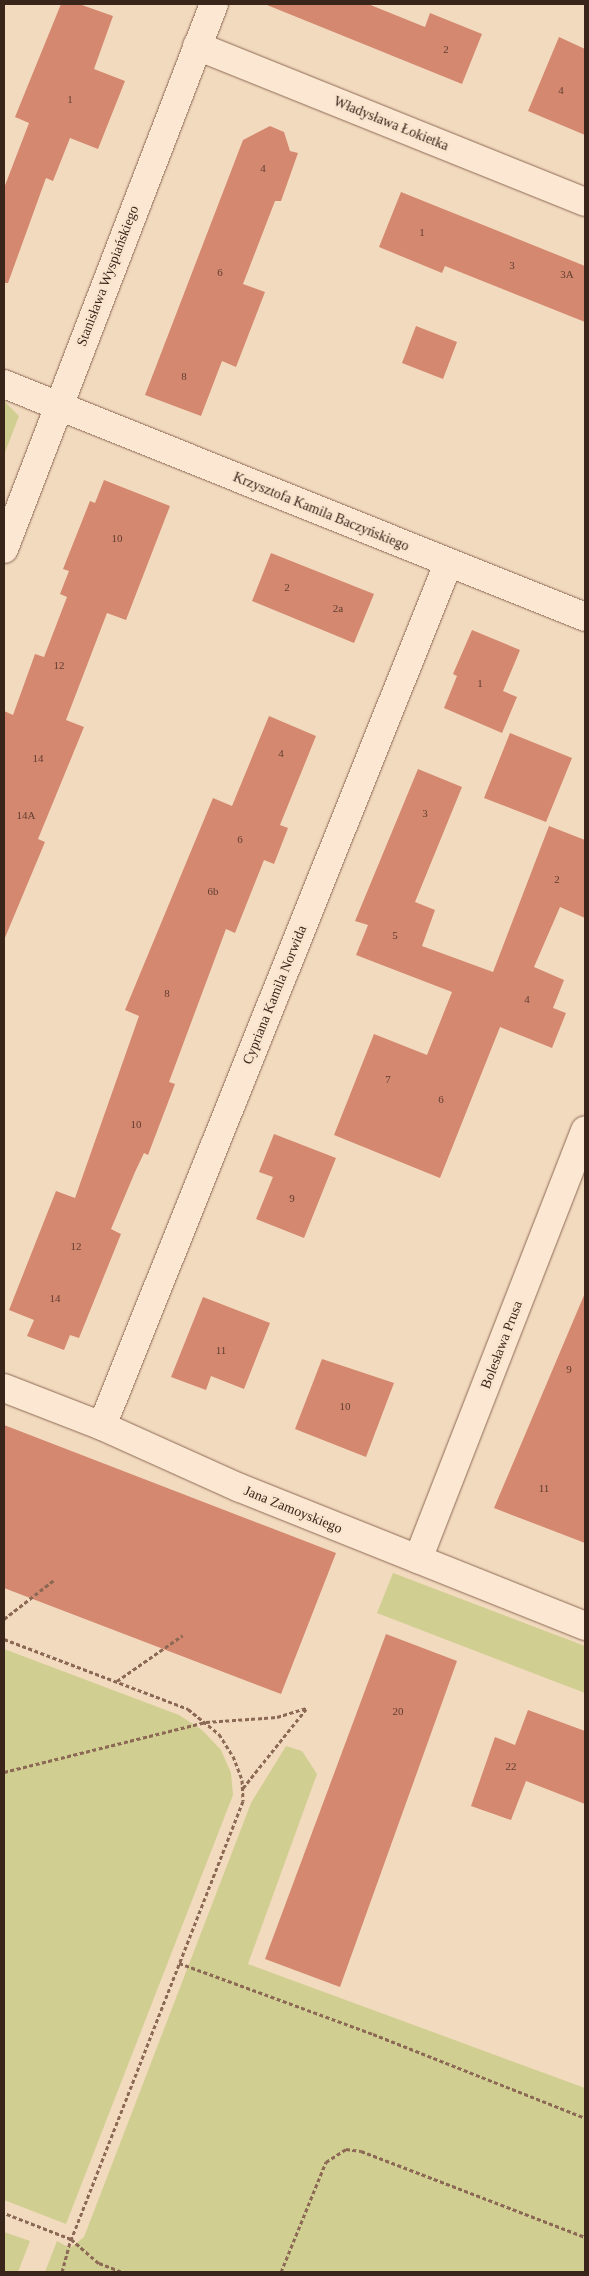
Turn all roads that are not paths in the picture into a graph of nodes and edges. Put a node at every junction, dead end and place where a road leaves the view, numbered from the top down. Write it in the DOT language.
graph roads {
  1 [pos="214,4"];
  2 [pos="197,46"];
  3 [pos="585,202"];
  4 [pos="4,384"];
  5 [pos="58,406"];
  6 [pos="4,549"];
  7 [pos="448,564"];
  8 [pos="585,617"];
  9 [pos="585,1130"];
  10 [pos="4,1388"];
  11 [pos="102,1426"];
  12 [pos="418,1559"];
  13 [pos="585,1626"];
  1 -- 2 [label="street, Stanisława Wyspiańskiego"];
  2 -- 3 [label="street, Władysława Łokietka"];
  2 -- 5 [label="street, Stanisława Wyspiańskiego"];
  4 -- 5 [label="street, Krzysztofa Kamila Baczyńskiego"];
  5 -- 6 [label="street, Stanisława Wyspiańskiego"];
  5 -- 7 [label="street, Krzysztofa Kamila Baczyńskiego"];
  7 -- 8 [label="street, Krzysztofa Kamila Baczyńskiego"];
  7 -- 11 [label="street, Cypriana Kamila Norwida"];
  9 -- 12 [label="street, Bolesława Prusa"];
  10 -- 11 [label="street, Jana Zamoyskiego"];
  11 -- 12 [label="street, Jana Zamoyskiego"];
  12 -- 13 [label="street, Jana Zamoyskiego"];
}
